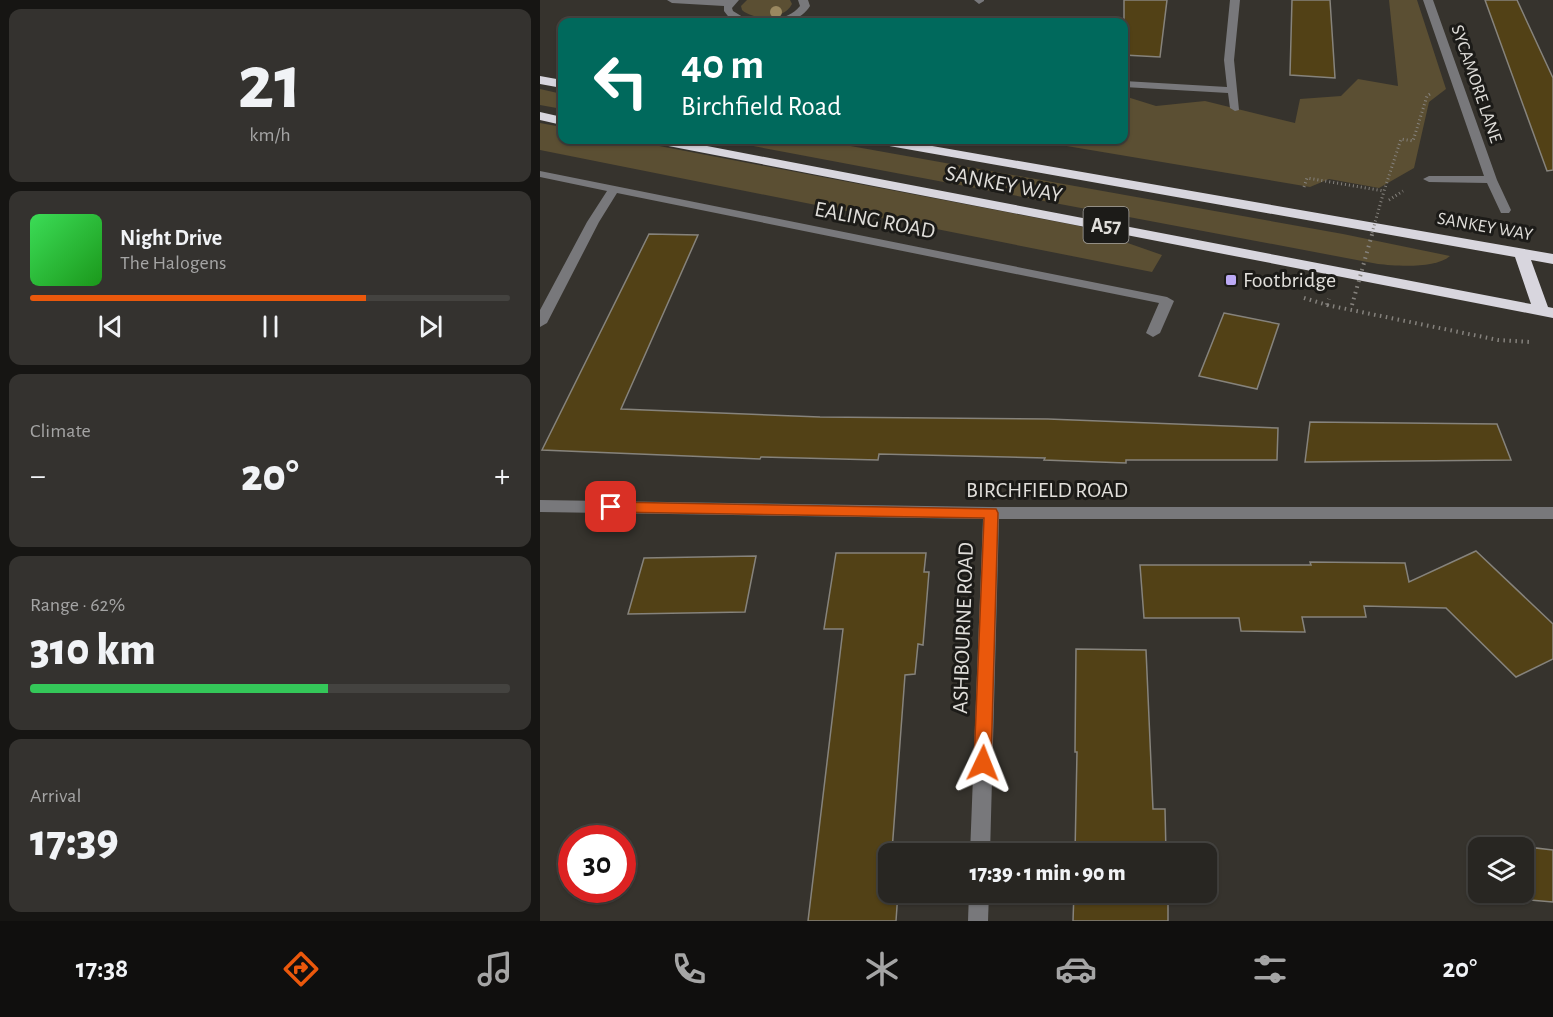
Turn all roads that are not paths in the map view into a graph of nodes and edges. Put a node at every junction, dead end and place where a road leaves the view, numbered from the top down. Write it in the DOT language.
graph roads {
  1 [pos="672,0"];
  2 [pos="804,0"];
  3 [pos="1236,0"];
  4 [pos="1428,0"];
  5 [pos="732,2"];
  6 [pos="733,18"];
  7 [pos="790,18"];
  8 [pos="540,80"];
  9 [pos="558,83"];
  10 [pos="1128,84"];
  11 [pos="1233,90"];
  12 [pos="1235,108"];
  13 [pos="540,116"];
  14 [pos="558,120"];
  15 [pos="679,144"];
  16 [pos="901,144"];
  17 [pos="540,174"];
  18 [pos="1429,179"];
  19 [pos="1491,180"];
  20 [pos="614,189"];
  21 [pos="1505,210"];
  22 [pos="1521,254"];
  23 [pos="1553,259"];
  24 [pos="1547,312"];
  25 [pos="540,322"];
  26 [pos="1153,333"];
  27 [pos="540,506"];
  28 [pos="991,513"];
  29 [pos="1553,513"];
  30 [pos="980,843"];
  31 [pos="979,903"];
  32 [pos="978,921"];
  1 -- 5 [label="street"];
  2 -- 7 [label="street"];
  3 -- 11 [label="street"];
  4 -- 19 [label="street, SYCAMORE LANE"];
  5 -- 6 [label="street"];
  8 -- 9 [label="highway"];
  10 -- 11 [label="street"];
  11 -- 12 [label="street"];
  13 -- 14 [label="highway"];
  15 -- 24 [label="highway, SANKEY WAY / A57"];
  16 -- 22 [label="highway, SANKEY WAY / A57"];
  17 -- 20 [label="street, EALING ROAD"];
  18 -- 19 [label="street"];
  19 -- 21 [label="street, SYCAMORE LANE"];
  20 -- 25 [label="street"];
  20 -- 26 [label="street, EALING ROAD"];
  22 -- 23 [label="highway, SANKEY WAY / A57"];
  22 -- 24 [label="highway"];
  27 -- 28 [label="street, BIRCHFIELD ROAD"];
  28 -- 29 [label="street, BIRCHFIELD ROAD"];
  28 -- 30 [label="street, ASHBOURNE ROAD"];
  31 -- 32 [label="street"];
}
